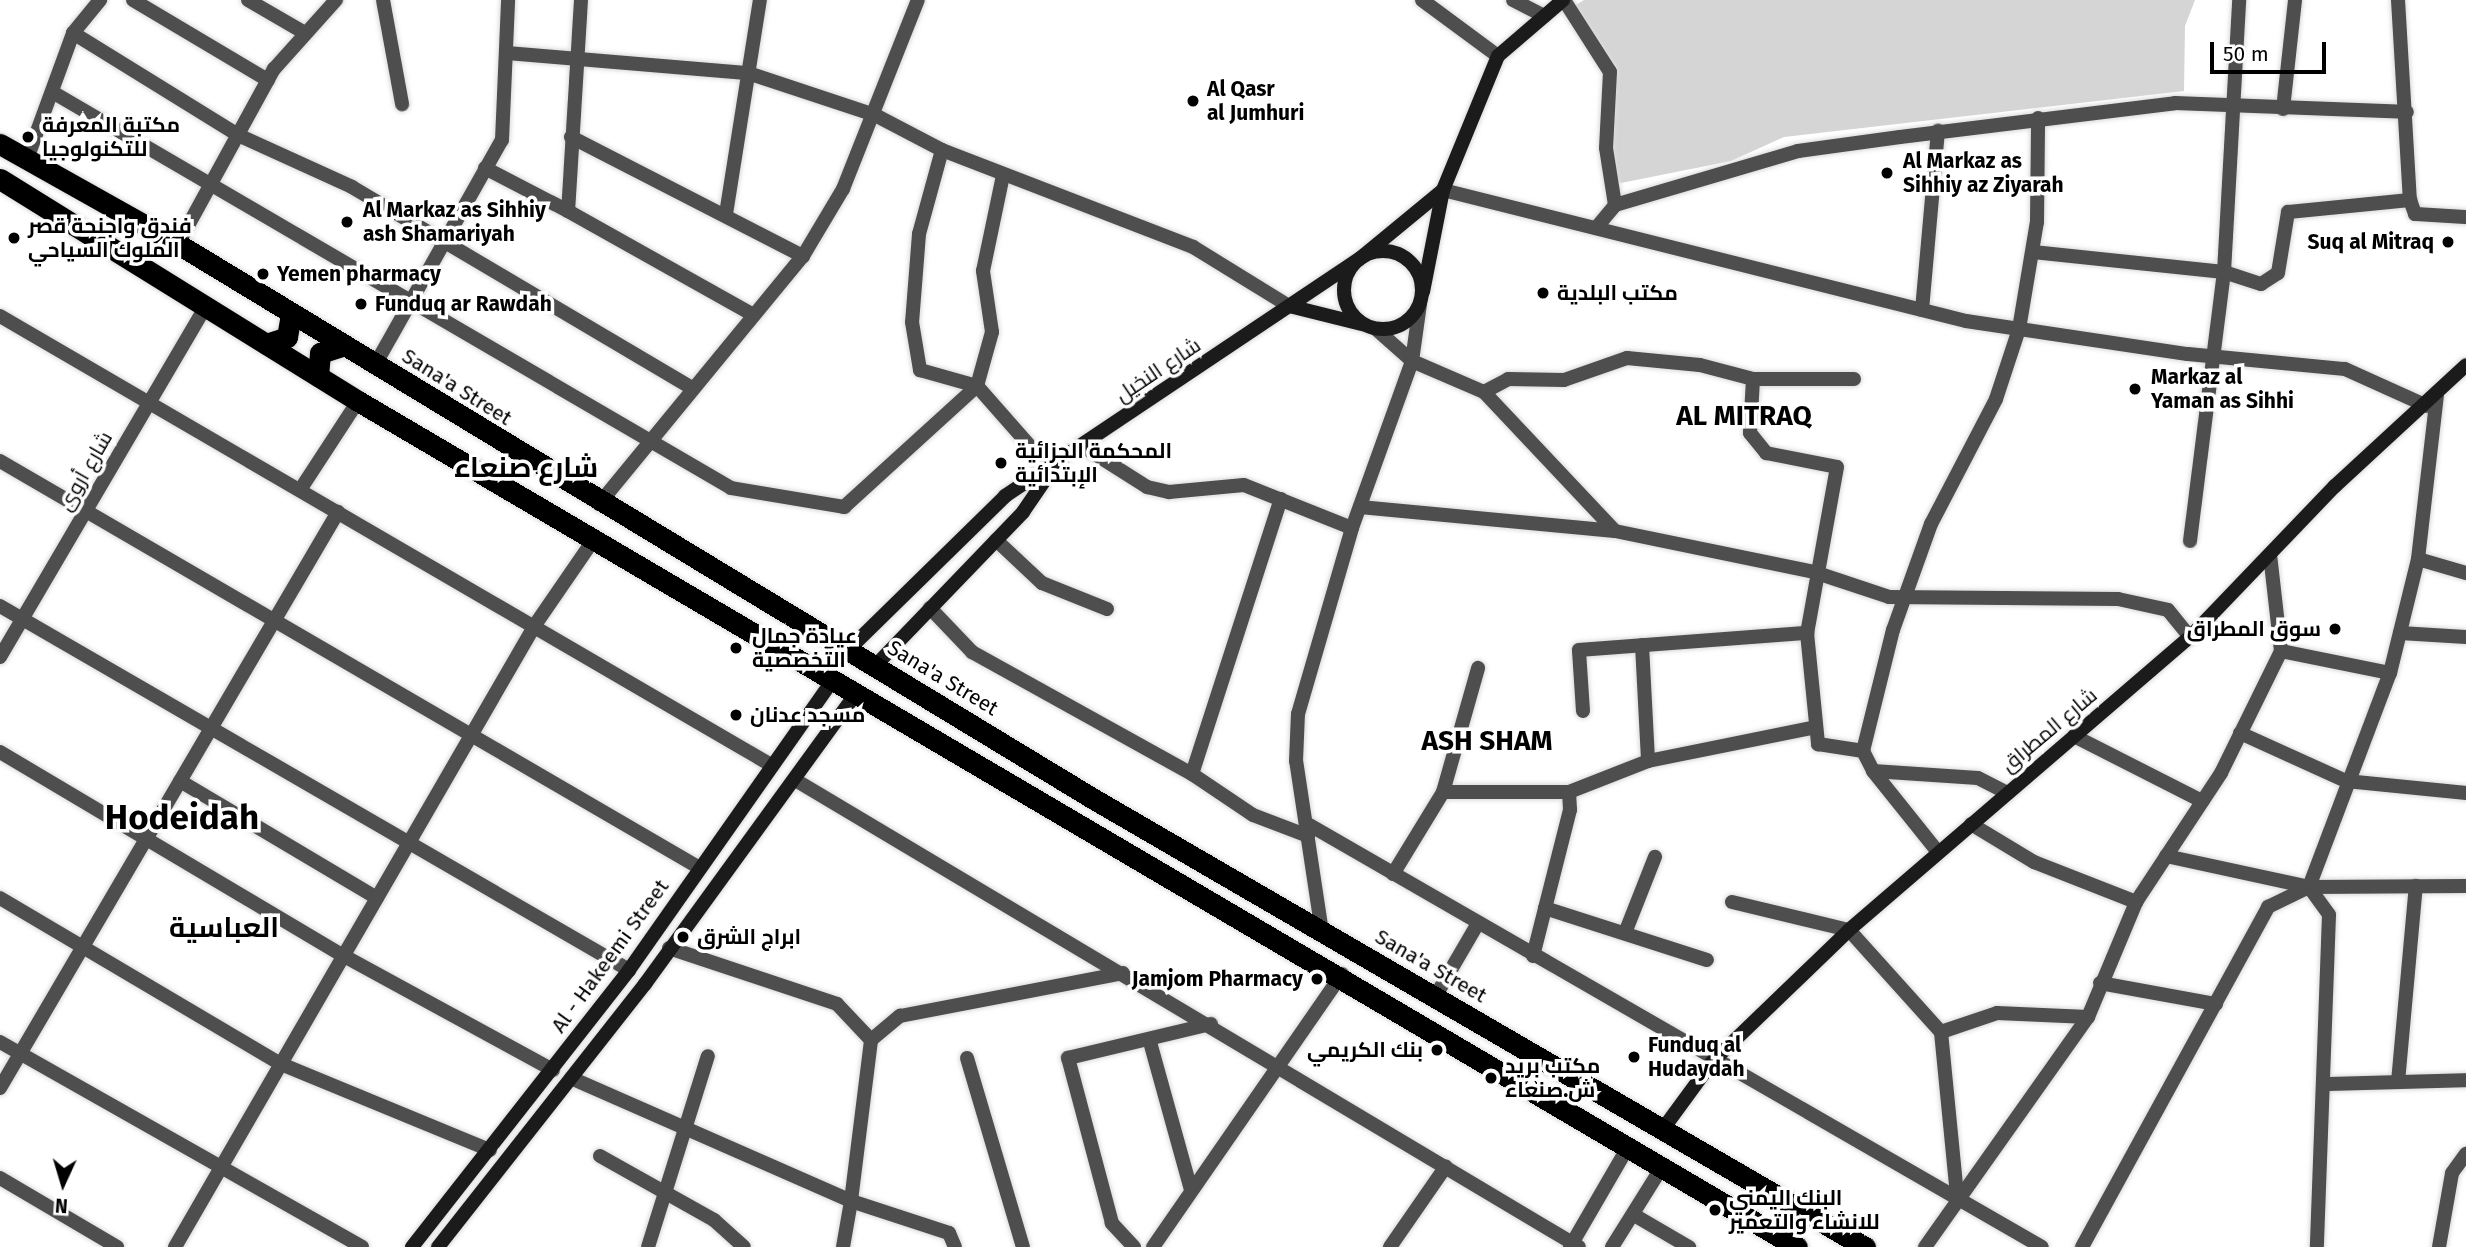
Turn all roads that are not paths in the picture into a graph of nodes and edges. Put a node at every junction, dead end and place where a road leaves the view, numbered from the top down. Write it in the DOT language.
graph roads {
  1 [pos="100,0"];
  2 [pos="133,0"];
  3 [pos="248,0"];
  4 [pos="336,0"];
  5 [pos="383,0"];
  6 [pos="508,0"];
  7 [pos="581,0"];
  8 [pos="760,0"];
  9 [pos="918,0"];
  10 [pos="1422,0"];
  11 [pos="1513,0"];
  12 [pos="1564,0"];
  13 [pos="2239,0"];
  14 [pos="2295,0"];
  15 [pos="2398,0"];
  16 [pos="1544,16"];
  17 [pos="73,33"];
  18 [pos="305,33"];
  19 [pos="508,53"];
  20 [pos="1498,56"];
  21 [pos="575,59"];
  22 [pos="748,73"];
  23 [pos="268,80"];
  24 [pos="54,93"];
  25 [pos="402,104"];
  26 [pos="2235,105"];
  27 [pos="2283,109"];
  28 [pos="2407,112"];
  29 [pos="875,115"];
  30 [pos="2038,118"];
  31 [pos="1938,131"];
  32 [pos="239,135"];
  33 [pos="572,138"];
  34 [pos="942,150"];
  35 [pos="15,152"];
  36 [pos="485,168"];
  37 [pos="1003,175"];
  38 [pos="1,181"];
  39 [pos="212,183"];
  40 [pos="1443,190"];
  41 [pos="2410,200"];
  42 [pos="1615,205"];
  43 [pos="568,211"];
  44 [pos="726,214"];
  45 [pos="2466,216"];
  46 [pos="1596,228"];
  47 [pos="444,242"];
  48 [pos="178,244"];
  49 [pos="2033,253"];
  50 [pos="803,256"];
  51 [pos="1363,256"];
  52 [pos="2224,272"];
  53 [pos="1422,298"];
  54 [pos="411,299"];
  55 [pos="206,306"];
  56 [pos="1289,306"];
  57 [pos="1922,310"];
  58 [pos="750,313"];
  59 [pos="291,314"];
  60 [pos="0,316"];
  61 [pos="1372,327"];
  62 [pos="2019,329"];
  63 [pos="266,344"];
  64 [pos="342,346"];
  65 [pos="2215,357"];
  66 [pos="1412,361"];
  67 [pos="374,365"];
  68 [pos="2466,365"];
  69 [pos="318,376"];
  70 [pos="1753,379"];
  71 [pos="1854,379"];
  72 [pos="977,386"];
  73 [pos="693,389"];
  74 [pos="1484,392"];
  75 [pos="358,401"];
  76 [pos="2432,401"];
  77 [pos="149,402"];
  78 [pos="648,444"];
  79 [pos="1084,447"];
  80 [pos="0,461"];
  81 [pos="1051,470"];
  82 [pos="300,490"];
  83 [pos="1281,499"];
  84 [pos="599,504"];
  85 [pos="1360,507"];
  86 [pos="85,511"];
  87 [pos="338,512"];
  88 [pos="1352,528"];
  89 [pos="1615,531"];
  90 [pos="594,539"];
  91 [pos="996,540"];
  92 [pos="2190,541"];
  93 [pos="2270,555"];
  94 [pos="2417,559"];
  95 [pos="1814,572"];
  96 [pos="2466,573"];
  97 [pos="1906,597"];
  98 [pos="0,606"];
  99 [pos="930,608"];
  100 [pos="1107,609"];
  101 [pos="22,619"];
  102 [pos="274,622"];
  103 [pos="535,625"];
  104 [pos="1807,633"];
  105 [pos="2400,633"];
  106 [pos="2190,637"];
  107 [pos="2466,637"];
  108 [pos="1642,645"];
  109 [pos="848,650"];
  110 [pos="2281,651"];
  111 [pos="0,657"];
  112 [pos="875,666"];
  113 [pos="1478,668"];
  114 [pos="2390,673"];
  115 [pos="832,681"];
  116 [pos="856,694"];
  117 [pos="1583,711"];
  118 [pos="1816,727"];
  119 [pos="211,728"];
  120 [pos="2241,733"];
  121 [pos="2074,736"];
  122 [pos="471,737"];
  123 [pos="1863,751"];
  124 [pos="0,752"];
  125 [pos="1648,761"];
  126 [pos="771,765"];
  127 [pos="1043,768"];
  128 [pos="1872,771"];
  129 [pos="1192,774"];
  130 [pos="180,781"];
  131 [pos="797,781"];
  132 [pos="2346,781"];
  133 [pos="1026,792"];
  134 [pos="1443,792"];
  135 [pos="1569,792"];
  136 [pos="2007,793"];
  137 [pos="2466,793"];
  138 [pos="1092,798"];
  139 [pos="2202,801"];
  140 [pos="1073,820"];
  141 [pos="1971,824"];
  142 [pos="1307,830"];
  143 [pos="146,838"];
  144 [pos="409,843"];
  145 [pos="1938,852"];
  146 [pos="2166,856"];
  147 [pos="1655,858"];
  148 [pos="698,867"];
  149 [pos="1394,874"];
  150 [pos="2416,886"];
  151 [pos="2466,886"];
  152 [pos="2309,887"];
  153 [pos="0,898"];
  154 [pos="377,898"];
  155 [pos="1732,902"];
  156 [pos="2136,902"];
  157 [pos="1545,908"];
  158 [pos="1478,923"];
  159 [pos="1849,930"];
  160 [pos="1322,932"];
  161 [pos="1625,933"];
  162 [pos="83,947"];
  163 [pos="669,948"];
  164 [pos="344,956"];
  165 [pos="1533,956"];
  166 [pos="1707,960"];
  167 [pos="629,970"];
  168 [pos="1123,973"];
  169 [pos="1342,974"];
  170 [pos="2100,983"];
  171 [pos="1435,998"];
  172 [pos="2216,1004"];
  173 [pos="2088,1017"];
  174 [pos="1211,1024"];
  175 [pos="1941,1032"];
  176 [pos="871,1040"];
  177 [pos="0,1042"];
  178 [pos="1150,1042"];
  179 [pos="20,1053"];
  180 [pos="708,1056"];
  181 [pos="967,1058"];
  182 [pos="1712,1062"];
  183 [pos="281,1064"];
  184 [pos="1281,1066"];
  185 [pos="553,1070"];
  186 [pos="571,1078"];
  187 [pos="2466,1080"];
  188 [pos="2398,1082"];
  189 [pos="2327,1084"];
  190 [pos="0,1088"];
  191 [pos="1663,1129"];
  192 [pos="684,1132"];
  193 [pos="1628,1147"];
  194 [pos="491,1150"];
  195 [pos="2466,1154"];
  196 [pos="600,1156"];
  197 [pos="1446,1166"];
  198 [pos="1662,1167"];
  199 [pos="221,1168"];
  200 [pos="0,1178"];
  201 [pos="1191,1190"];
  202 [pos="664,1195"];
  203 [pos="1957,1195"];
  204 [pos="851,1201"];
  205 [pos="1634,1215"];
  206 [pos="1574,1246"];
  207 [pos="2321,1246"];
  208 [pos="117,1247"];
  209 [pos="175,1247"];
  210 [pos="362,1247"];
  211 [pos="412,1247"];
  212 [pos="438,1247"];
  213 [pos="648,1247"];
  214 [pos="744,1247"];
  215 [pos="843,1247"];
  216 [pos="954,1247"];
  217 [pos="1023,1247"];
  218 [pos="1135,1247"];
  219 [pos="1153,1247"];
  220 [pos="1390,1247"];
  221 [pos="1612,1247"];
  222 [pos="1689,1247"];
  223 [pos="1797,1247"];
  224 [pos="1865,1247"];
  225 [pos="1925,1247"];
  226 [pos="2042,1247"];
  227 [pos="2082,1247"];
  228 [pos="2439,1247"];
  1 -- 17 [label="street"];
  2 -- 23 [label="street"];
  3 -- 18 [label="street"];
  4 -- 18 [label="street"];
  5 -- 25 [label="street"];
  6 -- 19 [label="street"];
  7 -- 21 [label="street"];
  8 -- 22 [label="street"];
  9 -- 29 [label="street"];
  10 -- 20 [label="street"];
  11 -- 16 [label="street"];
  12 -- 16 [label="street"];
  12 -- 42 [label="street"];
  13 -- 26 [label="street"];
  14 -- 27 [label="street"];
  15 -- 28 [label="street"];
  16 -- 20 [label="street"];
  17 -- 24 [label="street"];
  17 -- 32 [label="street"];
  18 -- 23 [label="street"];
  19 -- 21 [label="street"];
  19 -- 36 [label="street"];
  20 -- 40 [label="street"];
  21 -- 22 [label="street"];
  21 -- 33 [label="street"];
  22 -- 29 [label="street"];
  22 -- 44 [label="street"];
  23 -- 32 [label="street"];
  24 -- 35 [label="street"];
  24 -- 39 [label="street"];
  26 -- 27 [label="street"];
  26 -- 30 [label="street"];
  26 -- 52 [label="street"];
  27 -- 28 [label="street"];
  28 -- 41 [label="street"];
  29 -- 34 [label="street"];
  29 -- 50 [label="street"];
  30 -- 31 [label="street"];
  30 -- 49 [label="street"];
  31 -- 42 [label="street"];
  31 -- 57 [label="street"];
  32 -- 39 [label="street"];
  32 -- 47 [label="street"];
  33 -- 43 [label="street"];
  33 -- 44 [label="street"];
  34 -- 37 [label="street"];
  34 -- 72 [label="street"];
  35 -- 38 [label="street"];
  35 -- 48 [label="highway, Sana'a Street"];
  36 -- 43 [label="street"];
  36 -- 47 [label="street"];
  37 -- 56 [label="street"];
  37 -- 72 [label="street"];
  38 -- 55 [label="highway"];
  39 -- 48 [label="street"];
  39 -- 54 [label="street"];
  40 -- 46 [label="street"];
  40 -- 51 [label="street"];
  40 -- 53 [label="street"];
  41 -- 45 [label="street"];
  41 -- 52 [label="street"];
  42 -- 46 [label="street"];
  43 -- 58 [label="street"];
  44 -- 50 [label="street"];
  46 -- 57 [label="street"];
  47 -- 54 [label="street"];
  47 -- 73 [label="street"];
  48 -- 59 [label="highway, Sana'a Street"];
  49 -- 52 [label="street"];
  49 -- 62 [label="street"];
  50 -- 58 [label="street"];
  51 -- 53 [label="street"];
  51 -- 56 [label="street, شارع النخيل"];
  51 -- 61 [label="street"];
  52 -- 65 [label="street"];
  53 -- 61 [label="street"];
  53 -- 66 [label="street"];
  54 -- 67 [label="street"];
  54 -- 78 [label="street"];
  55 -- 63 [label="highway"];
  55 -- 77 [label="street, شارع أروى"];
  56 -- 61 [label="street"];
  56 -- 79 [label="street, شارع النخيل"];
  57 -- 62 [label="street"];
  58 -- 73 [label="street"];
  59 -- 63 [label="highway"];
  59 -- 64 [label="highway, Sana'a Street"];
  60 -- 77 [label="street"];
  61 -- 66 [label="street"];
  62 -- 65 [label="street"];
  62 -- 97 [label="street"];
  63 -- 69 [label="highway"];
  64 -- 67 [label="highway, Sana'a Street"];
  64 -- 69 [label="highway"];
  65 -- 76 [label="street"];
  65 -- 92 [label="street"];
  66 -- 74 [label="street"];
  66 -- 85 [label="street"];
  67 -- 84 [label="highway, Sana'a Street"];
  68 -- 76 [label="street, شارع المطراق"];
  69 -- 75 [label="highway"];
  70 -- 71 [label="street"];
  70 -- 74 [label="street"];
  70 -- 95 [label="street"];
  72 -- 78 [label="street"];
  72 -- 81 [label="street"];
  73 -- 78 [label="street"];
  74 -- 89 [label="street"];
  75 -- 82 [label="street"];
  75 -- 90 [label="highway"];
  76 -- 93 [label="street, شارع المطراق"];
  76 -- 94 [label="street"];
  77 -- 82 [label="street"];
  77 -- 86 [label="street, شارع أروى"];
  78 -- 84 [label="street"];
  79 -- 81 [label="street, شارع النخيل"];
  79 -- 83 [label="street"];
  80 -- 86 [label="street"];
  81 -- 91 [label="street, شارع النخيل"];
  81 -- 109 [label="street, شارع النخيل"];
  82 -- 87 [label="street"];
  83 -- 88 [label="street"];
  83 -- 129 [label="street"];
  84 -- 109 [label="highway, Sana'a Street"];
  85 -- 88 [label="street"];
  85 -- 89 [label="street"];
  86 -- 101 [label="street, شارع أروى"];
  86 -- 102 [label="street"];
  87 -- 102 [label="street"];
  87 -- 103 [label="street"];
  88 -- 142 [label="street"];
  89 -- 95 [label="street"];
  90 -- 103 [label="street"];
  90 -- 115 [label="highway"];
  91 -- 99 [label="street, شارع النخيل"];
  91 -- 100 [label="street"];
  93 -- 106 [label="street, شارع المطراق"];
  93 -- 110 [label="street"];
  94 -- 96 [label="street"];
  94 -- 105 [label="street"];
  95 -- 97 [label="street"];
  95 -- 104 [label="street"];
  97 -- 106 [label="street"];
  97 -- 123 [label="street"];
  98 -- 101 [label="street"];
  99 -- 112 [label="street, شارع النخيل"];
  99 -- 129 [label="street"];
  101 -- 111 [label="street, شارع أروى"];
  101 -- 119 [label="street"];
  102 -- 119 [label="street"];
  102 -- 122 [label="street"];
  103 -- 122 [label="street"];
  103 -- 126 [label="street"];
  104 -- 108 [label="street"];
  104 -- 118 [label="street"];
  105 -- 107 [label="street"];
  105 -- 114 [label="street"];
  106 -- 121 [label="street, شارع المطراق"];
  108 -- 117 [label="street"];
  108 -- 125 [label="street"];
  109 -- 112 [label="highway, Sana'a Street"];
  110 -- 114 [label="street"];
  110 -- 120 [label="street"];
  112 -- 127 [label="highway, Sana'a Street"];
  113 -- 134 [label="street"];
  114 -- 132 [label="street"];
  115 -- 116 [label="highway"];
  115 -- 126 [label="street, Al - Hakeemi Street"];
  116 -- 131 [label="street, Al - Hakeemi Street"];
  116 -- 133 [label="highway"];
  118 -- 123 [label="street"];
  118 -- 125 [label="street"];
  119 -- 130 [label="street"];
  119 -- 144 [label="street"];
  120 -- 132 [label="street"];
  120 -- 139 [label="street"];
  121 -- 136 [label="street, شارع المطراق"];
  121 -- 139 [label="street"];
  122 -- 144 [label="street"];
  122 -- 148 [label="street"];
  123 -- 128 [label="street"];
  124 -- 143 [label="street"];
  125 -- 135 [label="street"];
  126 -- 148 [label="street, Al - Hakeemi Street"];
  127 -- 133 [label="highway"];
  127 -- 138 [label="highway, Sana'a Street"];
  128 -- 136 [label="street"];
  128 -- 145 [label="street"];
  129 -- 142 [label="street"];
  130 -- 143 [label="street"];
  130 -- 154 [label="street"];
  131 -- 163 [label="street, Al - Hakeemi Street"];
  131 -- 168 [label="street"];
  132 -- 137 [label="street"];
  132 -- 152 [label="street"];
  133 -- 140 [label="highway"];
  134 -- 135 [label="street"];
  134 -- 149 [label="street"];
  135 -- 157 [label="street"];
  136 -- 141 [label="street, شارع المطراق"];
  138 -- 140 [label="highway"];
  138 -- 160 [label="highway, Sana'a Street"];
  139 -- 146 [label="street"];
  140 -- 169 [label="highway"];
  141 -- 145 [label="street, شارع المطراق"];
  141 -- 156 [label="street"];
  142 -- 149 [label="street"];
  142 -- 160 [label="street"];
  143 -- 162 [label="street"];
  143 -- 164 [label="street"];
  144 -- 154 [label="street"];
  144 -- 167 [label="street"];
  145 -- 159 [label="street, شارع المطراق"];
  146 -- 152 [label="street"];
  146 -- 156 [label="street"];
  147 -- 161 [label="street"];
  148 -- 167 [label="street, Al - Hakeemi Street"];
  149 -- 158 [label="street"];
  150 -- 151 [label="street"];
  150 -- 152 [label="street"];
  150 -- 188 [label="street"];
  152 -- 172 [label="street"];
  152 -- 189 [label="street"];
  153 -- 162 [label="street"];
  154 -- 164 [label="street"];
  155 -- 159 [label="street"];
  156 -- 170 [label="street"];
  157 -- 161 [label="street"];
  157 -- 165 [label="street"];
  158 -- 165 [label="street"];
  158 -- 171 [label="street"];
  159 -- 175 [label="street"];
  159 -- 182 [label="street, شارع المطراق"];
  160 -- 171 [label="highway, Sana'a Street"];
  161 -- 166 [label="street"];
  162 -- 179 [label="street"];
  162 -- 183 [label="street"];
  163 -- 176 [label="street"];
  163 -- 186 [label="street, Al - Hakeemi Street"];
  164 -- 183 [label="street"];
  164 -- 185 [label="street"];
  165 -- 182 [label="street"];
  167 -- 185 [label="street, Al - Hakeemi Street"];
  168 -- 174 [label="street"];
  168 -- 176 [label="street"];
  169 -- 184 [label="street"];
  169 -- 193 [label="highway"];
  170 -- 172 [label="street"];
  170 -- 173 [label="street"];
  171 -- 191 [label="highway, Sana'a Street"];
  172 -- 227 [label="street"];
  173 -- 175 [label="street"];
  173 -- 203 [label="street"];
  174 -- 178 [label="street"];
  174 -- 184 [label="street"];
  175 -- 203 [label="street"];
  176 -- 204 [label="street"];
  177 -- 179 [label="street"];
  178 -- 201 [label="street"];
  178 -- 218 [label="street"];
  179 -- 190 [label="street"];
  179 -- 199 [label="street"];
  180 -- 192 [label="street"];
  181 -- 217 [label="street"];
  182 -- 191 [label="street, شارع المطراق"];
  182 -- 203 [label="street"];
  183 -- 194 [label="street"];
  183 -- 199 [label="street"];
  184 -- 197 [label="street"];
  184 -- 201 [label="street"];
  185 -- 194 [label="street, Al - Hakeemi Street"];
  186 -- 192 [label="street"];
  186 -- 212 [label="street, Al - Hakeemi Street"];
  187 -- 188 [label="street"];
  188 -- 189 [label="street"];
  189 -- 207 [label="street"];
  191 -- 224 [label="highway, Sana'a Street"];
  192 -- 202 [label="street"];
  192 -- 204 [label="street"];
  193 -- 198 [label="highway"];
  193 -- 206 [label="street"];
  194 -- 211 [label="street, Al - Hakeemi Street"];
  195 -- 228 [label="street"];
  196 -- 202 [label="street"];
  197 -- 206 [label="street"];
  197 -- 220 [label="street"];
  198 -- 205 [label="street"];
  198 -- 223 [label="highway"];
  199 -- 209 [label="street"];
  199 -- 210 [label="street"];
  200 -- 208 [label="street"];
  201 -- 219 [label="street"];
  202 -- 213 [label="street"];
  202 -- 214 [label="street"];
  203 -- 225 [label="street"];
  203 -- 226 [label="street"];
  204 -- 215 [label="street"];
  204 -- 216 [label="street"];
  205 -- 221 [label="street"];
  205 -- 222 [label="street"];
}
